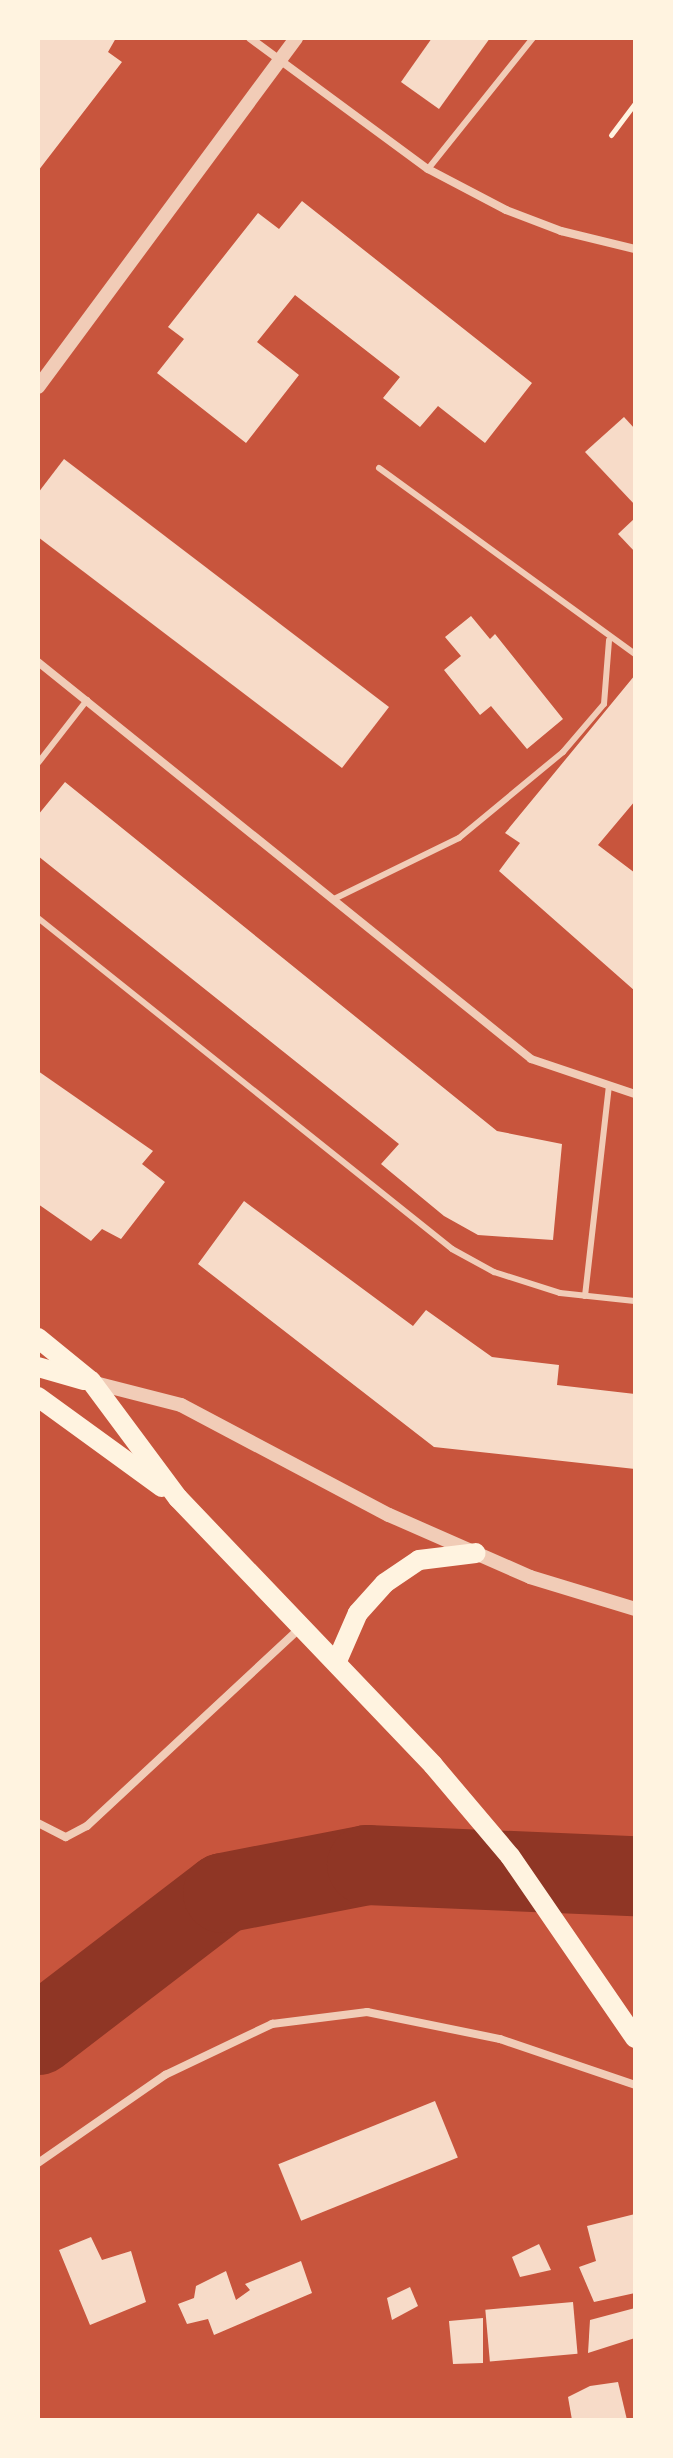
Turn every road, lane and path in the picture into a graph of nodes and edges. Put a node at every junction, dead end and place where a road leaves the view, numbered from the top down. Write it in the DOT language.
graph roads {
  1 [pos="250,38"];
  2 [pos="296,38"];
  3 [pos="533,38"];
  4 [pos="280,60"];
  5 [pos="635,103"];
  6 [pos="611,135"];
  7 [pos="428,169"];
  8 [pos="635,249"];
  9 [pos="38,387"];
  10 [pos="379,468"];
  11 [pos="609,640"];
  12 [pos="635,654"];
  13 [pos="38,662"];
  14 [pos="87,700"];
  15 [pos="38,763"];
  16 [pos="334,899"];
  17 [pos="38,918"];
  18 [pos="609,1085"];
  19 [pos="635,1094"];
  20 [pos="585,1296"];
  21 [pos="635,1301"];
  22 [pos="38,1338"];
  23 [pos="38,1367"];
  24 [pos="91,1381"];
  25 [pos="38,1397"];
  26 [pos="178,1498"];
  27 [pos="476,1553"];
  28 [pos="635,1609"];
  29 [pos="302,1627"];
  30 [pos="337,1661"];
  31 [pos="38,1823"];
  32 [pos="635,2038"];
  33 [pos="635,2085"];
  34 [pos="38,2163"];
  1 -- 4 [label="street"];
  2 -- 4 [label="street"];
  3 -- 7 [label="lane"];
  4 -- 7 [label="street"];
  4 -- 9 [label="street"];
  5 -- 6 [label="path"];
  7 -- 8 [label="street"];
  10 -- 11 [label="lane"];
  11 -- 12 [label="lane"];
  11 -- 16 [label="lane"];
  13 -- 14 [label="street"];
  14 -- 15 [label="lane"];
  14 -- 16 [label="street"];
  16 -- 18 [label="street"];
  17 -- 20 [label="lane"];
  18 -- 19 [label="street"];
  18 -- 20 [label="lane"];
  20 -- 21 [label="lane"];
  22 -- 24 [label="main road"];
  23 -- 24 [label="main road"];
  24 -- 26 [label="main road"];
  24 -- 27 [label="street"];
  25 -- 26 [label="main road"];
  26 -- 29 [label="main road"];
  27 -- 28 [label="street"];
  27 -- 30 [label="main road"];
  29 -- 30 [label="main road"];
  29 -- 31 [label="street"];
  30 -- 32 [label="main road"];
  33 -- 34 [label="street"];
}
